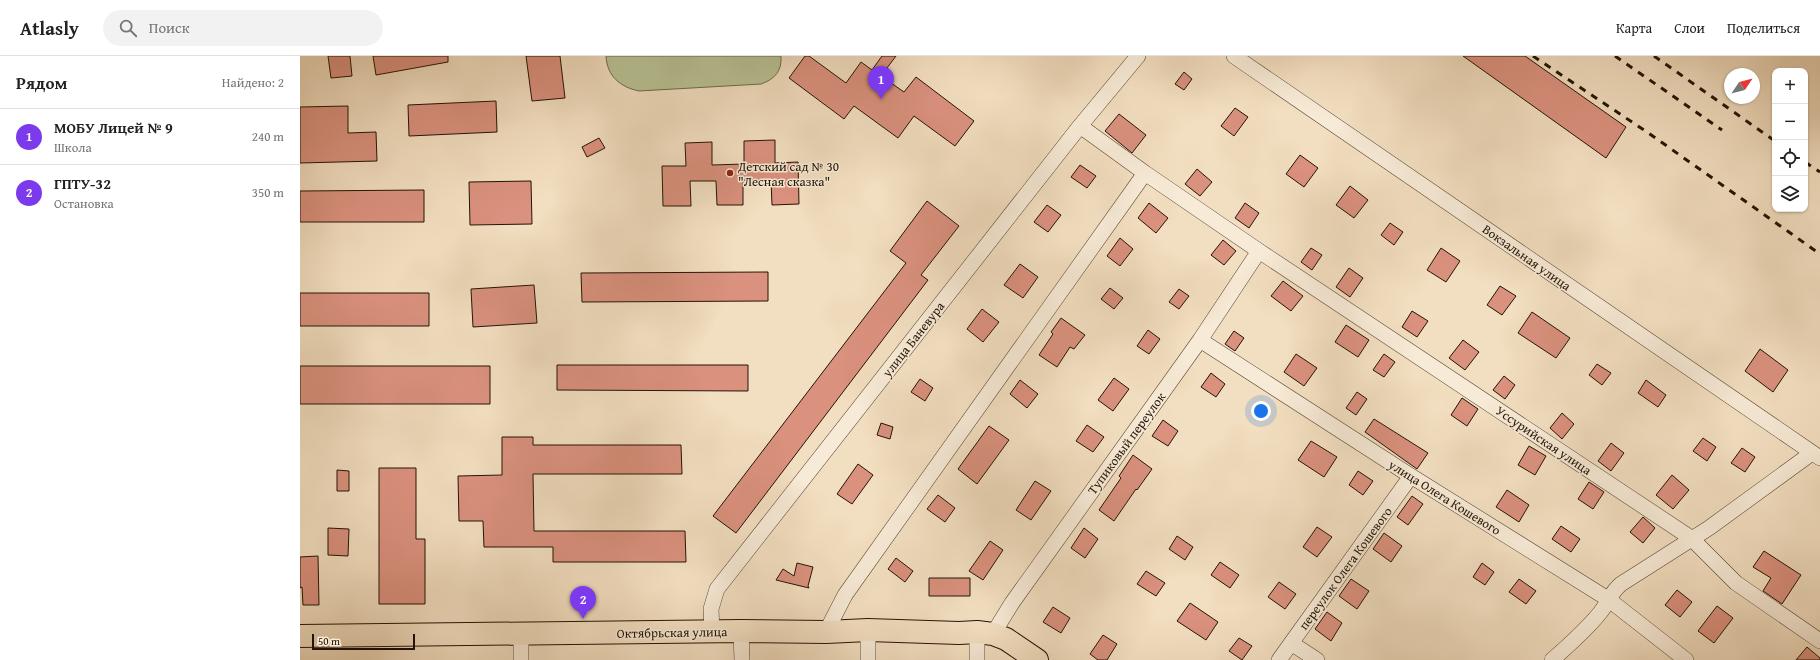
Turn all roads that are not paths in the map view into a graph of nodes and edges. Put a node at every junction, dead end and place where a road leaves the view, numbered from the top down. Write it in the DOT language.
graph roads {
  1 [pos="1138,56"];
  2 [pos="1234,56"];
  3 [pos="1080,126"];
  4 [pos="1145,173"];
  5 [pos="1259,251"];
  6 [pos="1200,340"];
  7 [pos="1816,455"];
  8 [pos="1411,476"];
  9 [pos="1691,538"];
  10 [pos="1608,599"];
  11 [pos="868,630"];
  12 [pos="741,631"];
  13 [pos="712,632"];
  14 [pos="826,632"];
  15 [pos="521,633"];
  16 [pos="985,633"];
  17 [pos="300,636"];
  18 [pos="1820,641"];
  19 [pos="1291,643"];
  20 [pos="521,660"];
  21 [pos="742,660"];
  22 [pos="868,660"];
  23 [pos="977,660"];
  24 [pos="1037,660"];
  25 [pos="1278,660"];
  26 [pos="1317,660"];
  27 [pos="1552,660"];
  28 [pos="1686,660"];
  1 -- 3 [label="street, улица Баневура"];
  2 -- 7 [label="street, Вокзальная улица"];
  3 -- 4 [label="street, Уссурийская улица"];
  3 -- 13 [label="street, улица Баневура"];
  4 -- 5 [label="street, Уссурийская улица"];
  4 -- 14 [label="street"];
  5 -- 6 [label="street, Тупиковый переулок"];
  5 -- 9 [label="street, Уссурийская улица"];
  6 -- 8 [label="street, улица Олега Кошевого"];
  6 -- 16 [label="street, Тупиковый переулок"];
  7 -- 9 [label="street"];
  8 -- 10 [label="street, улица Олега Кошевого"];
  8 -- 19 [label="street, переулок Олега Кошевого"];
  9 -- 10 [label="street"];
  9 -- 18 [label="street, Уссурийская улица"];
  10 -- 27 [label="street"];
  10 -- 28 [label="street, улица Олега Кошевого"];
  11 -- 14 [label="main road, Октябрьская улица"];
  11 -- 16 [label="main road, Октябрьская улица"];
  11 -- 22 [label="street"];
  12 -- 13 [label="main road, Октябрьская улица"];
  12 -- 14 [label="main road, Октябрьская улица"];
  12 -- 21 [label="street"];
  13 -- 15 [label="main road, Октябрьская улица"];
  15 -- 17 [label="main road, Октябрьская улица"];
  15 -- 20 [label="street"];
  16 -- 23 [label="street"];
  16 -- 24 [label="main road, Октябрьская улица"];
  19 -- 25 [label="street, переулок Олега Кошевого"];
  19 -- 26 [label="street"];
}
